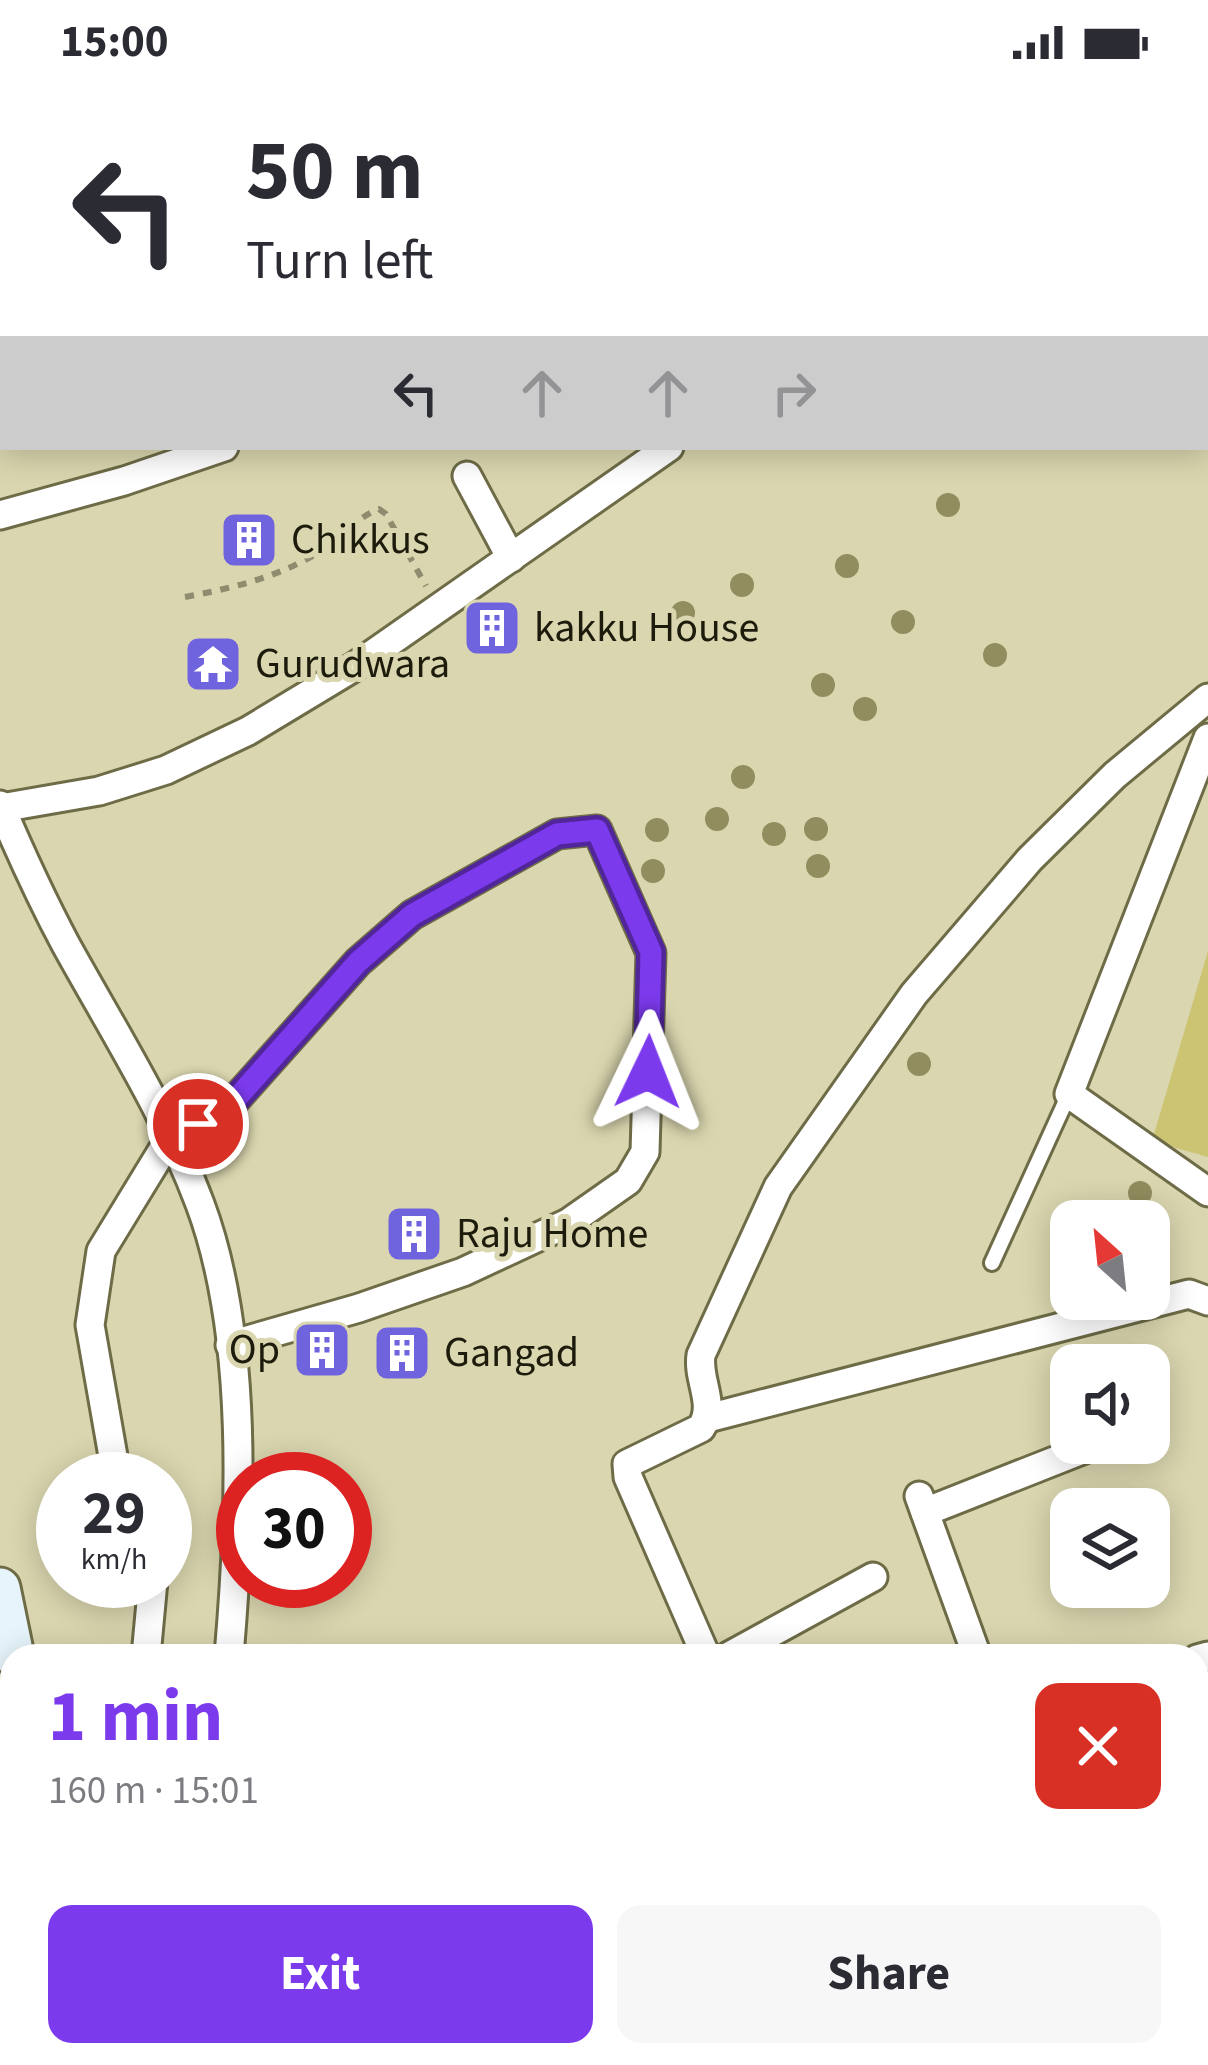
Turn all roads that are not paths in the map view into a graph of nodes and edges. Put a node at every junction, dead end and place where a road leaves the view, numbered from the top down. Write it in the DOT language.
graph roads {
  1 [pos="215,450"];
  2 [pos="665,450"];
  3 [pos="467,476"];
  4 [pos="0,514"];
  5 [pos="511,558"];
  6 [pos="1208,698"];
  7 [pos="1208,738"];
  8 [pos="1,806"];
  9 [pos="1069,1094"];
  10 [pos="170,1138"];
  11 [pos="1208,1192"];
  12 [pos="992,1262"];
  13 [pos="1208,1301"];
  14 [pos="230,1345"];
  15 [pos="708,1418"];
  16 [pos="112,1452"];
  17 [pos="1050,1460"];
  18 [pos="873,1577"];
  19 [pos="0,1588"];
  20 [pos="150,1608"];
  21 [pos="12,1644"];
  22 [pos="147,1644"];
  23 [pos="230,1644"];
  24 [pos="701,1644"];
  25 [pos="752,1644"];
  26 [pos="973,1644"];
  1 -- 4 [label="street"];
  2 -- 5 [label="street"];
  3 -- 5 [label="street"];
  5 -- 8 [label="street"];
  6 -- 15 [label="street"];
  7 -- 9 [label="street"];
  8 -- 10 [label="street"];
  9 -- 11 [label="street"];
  9 -- 12 [label="lane"];
  10 -- 14 [label="street"];
  10 -- 14 [label="street"];
  10 -- 16 [label="street"];
  13 -- 15 [label="street"];
  14 -- 23 [label="street"];
  15 -- 24 [label="street"];
  17 -- 26 [label="street"];
  18 -- 25 [label="street"];
  19 -- 21 [label="street"];
  20 -- 22 [label="street"];
}
